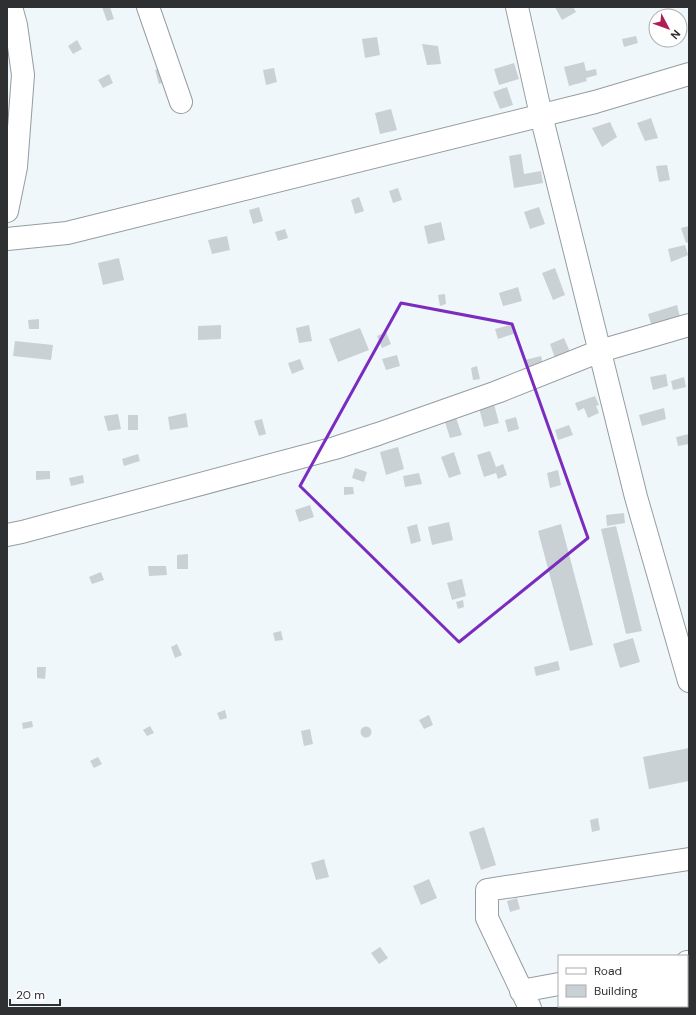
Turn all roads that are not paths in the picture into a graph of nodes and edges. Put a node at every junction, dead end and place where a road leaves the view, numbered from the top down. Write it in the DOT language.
graph roads {
  1 [pos="11,7"];
  2 [pos="148,7"];
  3 [pos="517,7"];
  4 [pos="15,74"];
  5 [pos="689,74"];
  6 [pos="181,102"];
  7 [pos="541,115"];
  8 [pos="7,212"];
  9 [pos="7,239"];
  10 [pos="689,325"];
  11 [pos="600,351"];
  12 [pos="7,535"];
  13 [pos="689,681"];
  14 [pos="689,859"];
  15 [pos="558,984"];
  16 [pos="526,999"];
  1 -- 4 [label="street"];
  2 -- 6 [label="street"];
  3 -- 7 [label="street"];
  4 -- 8 [label="street"];
  5 -- 7 [label="street"];
  7 -- 9 [label="street"];
  7 -- 11 [label="street"];
  10 -- 11 [label="street"];
  11 -- 12 [label="street"];
  11 -- 13 [label="street"];
  14 -- 16 [label="street"];
  15 -- 16 [label="street"];
}
